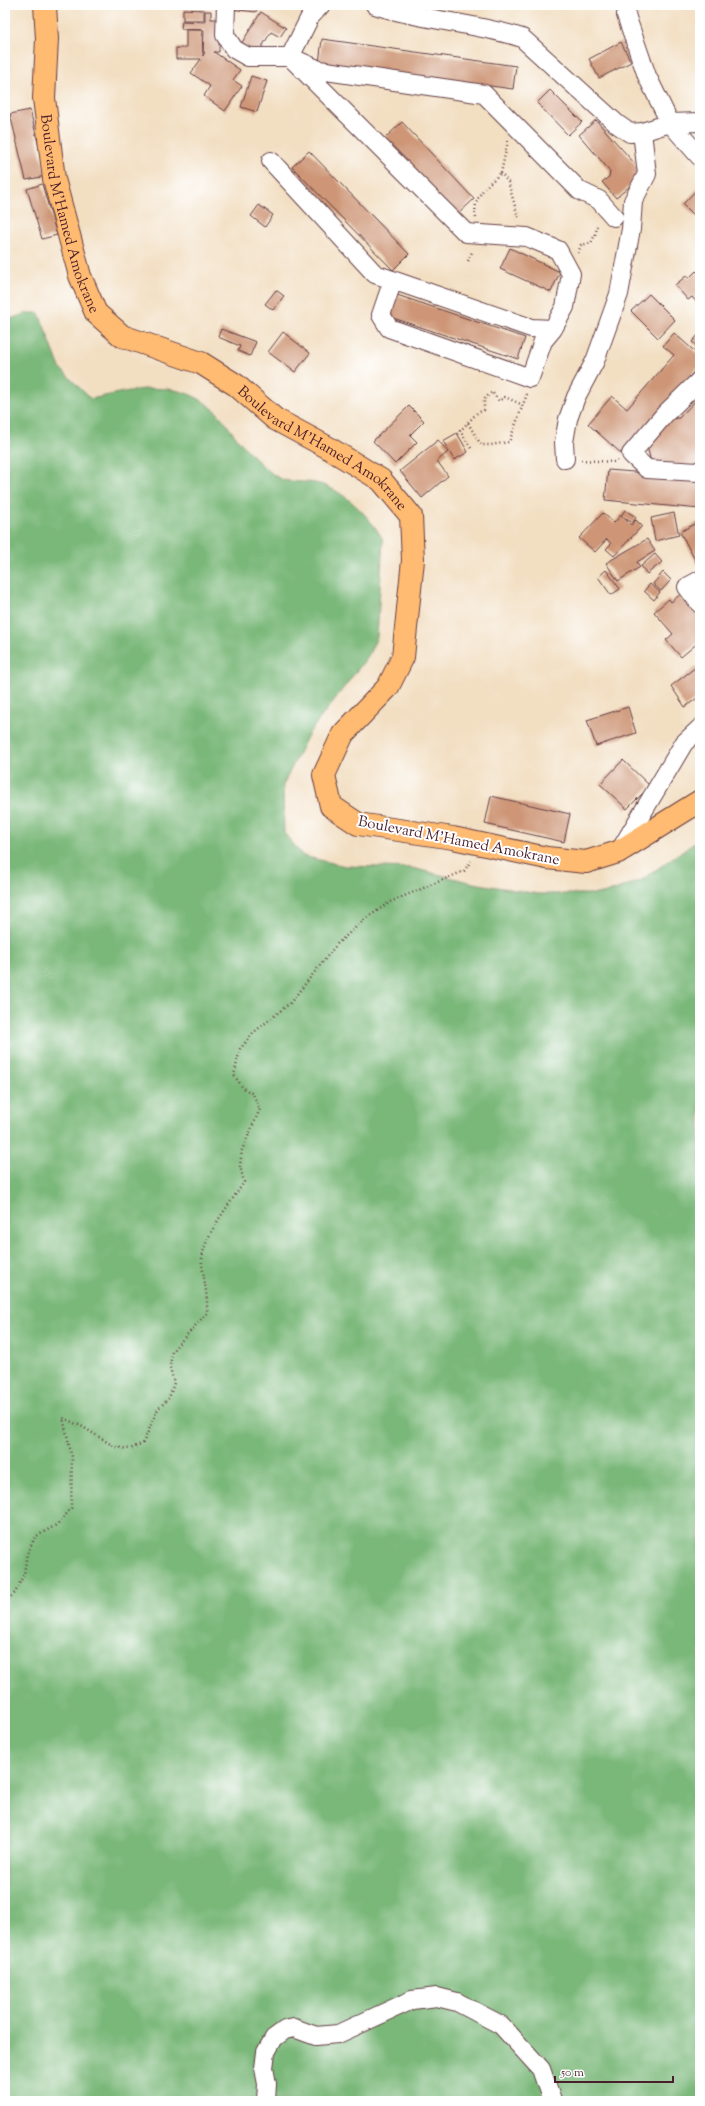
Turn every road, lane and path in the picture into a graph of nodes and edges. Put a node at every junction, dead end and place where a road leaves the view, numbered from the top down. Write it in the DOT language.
graph roads {
  1 [pos="45,5"];
  2 [pos="226,5"];
  3 [pos="321,5"];
  4 [pos="375,5"];
  5 [pos="627,5"];
  6 [pos="290,57"];
  7 [pos="514,122"];
  8 [pos="700,122"];
  9 [pos="670,124"];
  10 [pos="642,132"];
  11 [pos="700,157"];
  12 [pos="271,161"];
  13 [pos="501,173"];
  14 [pos="614,217"];
  15 [pos="478,234"];
  16 [pos="527,237"];
  17 [pos="468,261"];
  18 [pos="567,267"];
  19 [pos="392,280"];
  20 [pos="553,329"];
  21 [pos="530,378"];
  22 [pos="700,380"];
  23 [pos="523,406"];
  24 [pos="468,423"];
  25 [pos="471,448"];
  26 [pos="631,454"];
  27 [pos="565,459"];
  28 [pos="700,470"];
  29 [pos="694,583"];
  30 [pos="700,604"];
  31 [pos="700,728"];
  32 [pos="700,801"];
  33 [pos="483,845"];
  34 [pos="618,852"];
  35 [pos="5,1602"];
  36 [pos="266,2101"];
  37 [pos="552,2101"];
  1 -- 33 [label="main road, Boulevard M'Hamed Amokrane"];
  2 -- 6 [label="street"];
  3 -- 6 [label="street"];
  4 -- 10 [label="street"];
  5 -- 9 [label="street"];
  6 -- 7 [label="street"];
  6 -- 15 [label="street"];
  7 -- 13 [label="path"];
  7 -- 14 [label="street"];
  8 -- 9 [label="street"];
  9 -- 10 [label="street"];
  9 -- 11 [label="street"];
  10 -- 27 [label="street"];
  12 -- 19 [label="street"];
  13 -- 15 [label="path"];
  13 -- 16 [label="path"];
  14 -- 18 [label="path"];
  15 -- 16 [label="street"];
  15 -- 17 [label="path"];
  16 -- 18 [label="street"];
  18 -- 20 [label="street"];
  19 -- 20 [label="street"];
  19 -- 21 [label="street"];
  20 -- 21 [label="street"];
  21 -- 23 [label="path"];
  22 -- 26 [label="street"];
  23 -- 24 [label="path"];
  23 -- 24 [label="path"];
  24 -- 25 [label="path"];
  26 -- 27 [label="path"];
  26 -- 28 [label="street"];
  29 -- 30 [label="street"];
  31 -- 34 [label="street"];
  32 -- 34 [label="main road, Boulevard M'Hamed Amokrane"];
  33 -- 34 [label="main road, Boulevard M'Hamed Amokrane"];
  33 -- 35 [label="path"];
  36 -- 37 [label="street"];
}
